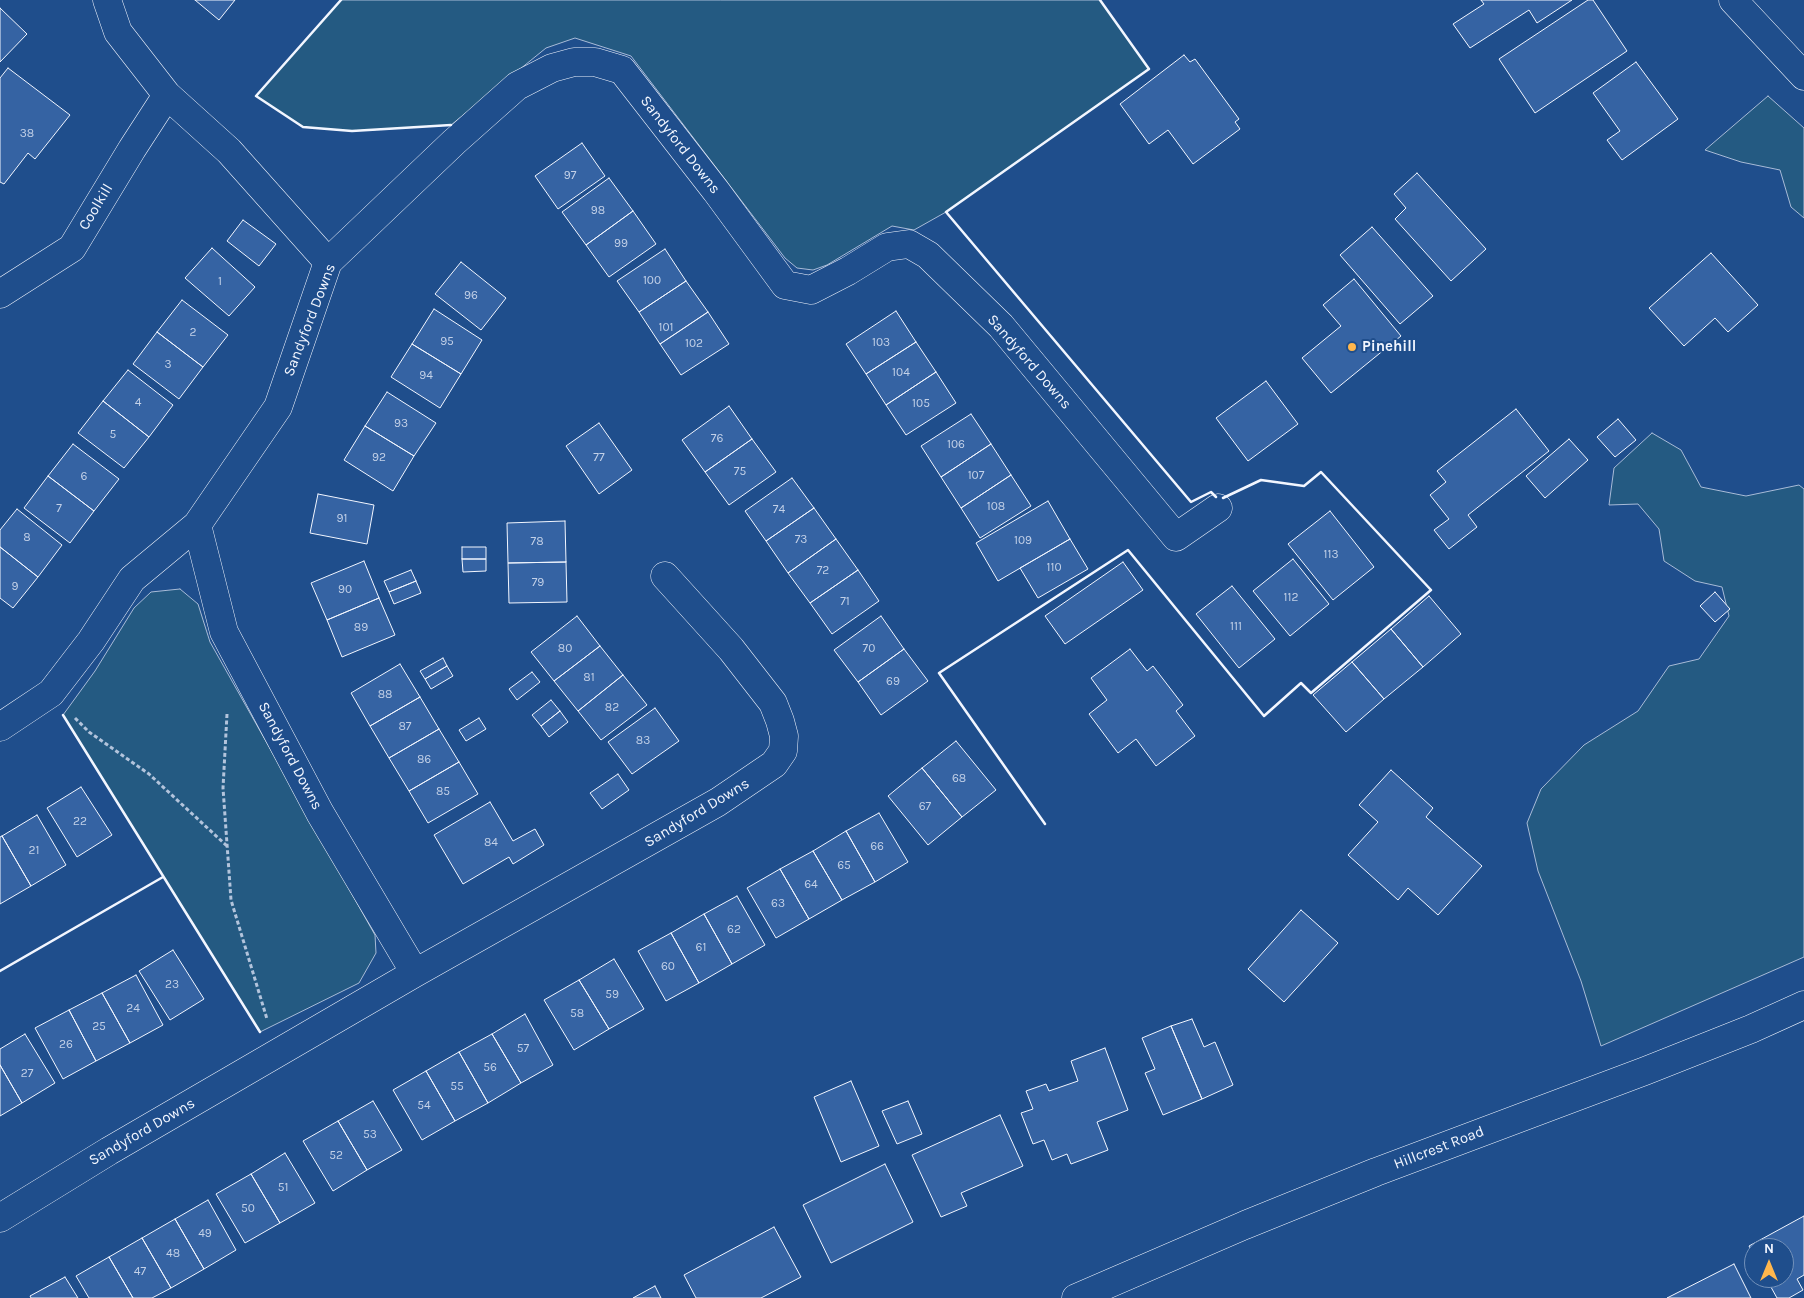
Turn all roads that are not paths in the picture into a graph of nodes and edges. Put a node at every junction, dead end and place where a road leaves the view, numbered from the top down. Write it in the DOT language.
graph roads {
  1 [pos="107,0"];
  2 [pos="1733,0"];
  3 [pos="1804,76"];
  4 [pos="167,95"];
  5 [pos="328,262"];
  6 [pos="0,294"];
  7 [pos="1218,508"];
  8 [pos="197,525"];
  9 [pos="665,576"];
  10 [pos="0,727"];
  11 [pos="415,973"];
  12 [pos="1804,1005"];
  13 [pos="0,1218"];
  14 [pos="1076,1298"];
  1 -- 4 [label="street"];
  2 -- 3 [label="street"];
  4 -- 5 [label="street"];
  4 -- 6 [label="street, Coolkill"];
  5 -- 7 [label="street, Sandyford Downs"];
  5 -- 8 [label="street, Sandyford Downs"];
  8 -- 10 [label="street, Sandyford Downs"];
  8 -- 11 [label="street, Sandyford Downs"];
  9 -- 11 [label="street, Sandyford Downs"];
  11 -- 13 [label="street, Sandyford Downs"];
  12 -- 14 [label="street, Hillcrest Road"];
}
